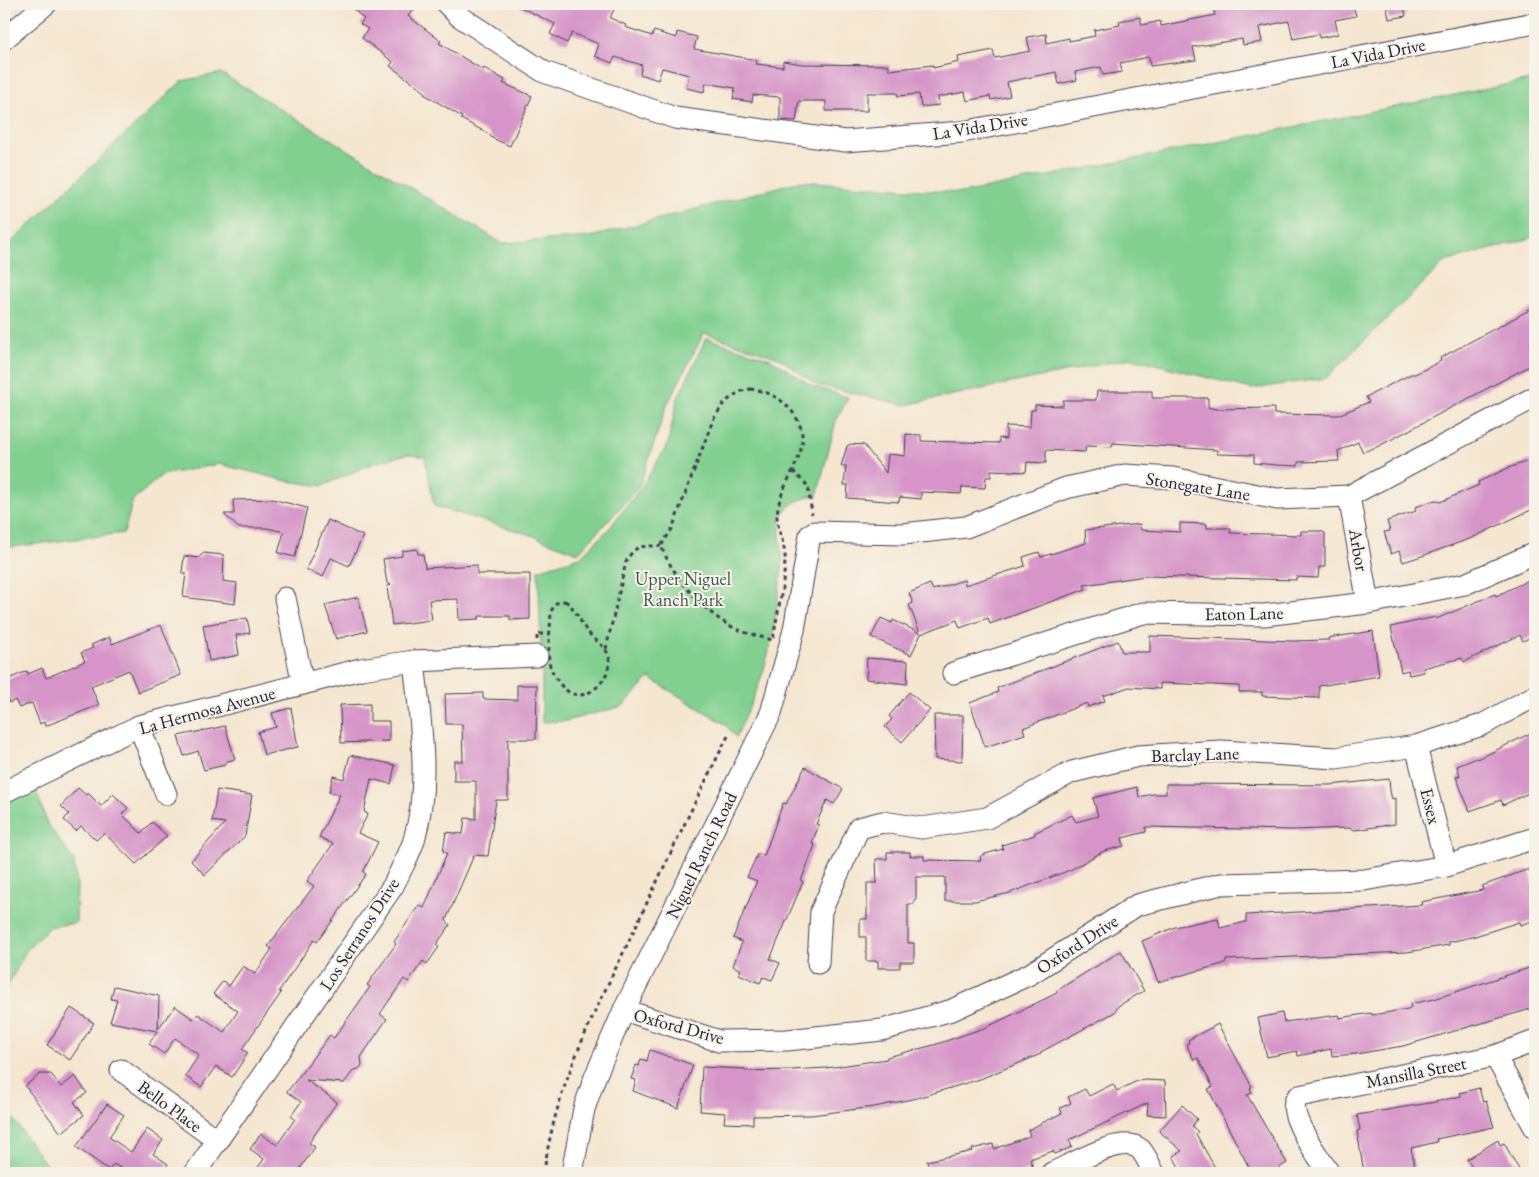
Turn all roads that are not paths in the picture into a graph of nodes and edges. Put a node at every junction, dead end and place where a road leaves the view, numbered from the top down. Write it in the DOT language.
graph roads {
  1 [pos="46,4"];
  2 [pos="447,4"];
  3 [pos="1535,23"];
  4 [pos="4,39"];
  5 [pos="1535,397"];
  6 [pos="1349,496"];
  7 [pos="814,532"];
  8 [pos="1535,553"];
  9 [pos="285,598"];
  10 [pos="1368,603"];
  11 [pos="537,656"];
  12 [pos="414,661"];
  13 [pos="953,673"];
  14 [pos="303,684"];
  15 [pos="1535,696"];
  16 [pos="139,726"];
  17 [pos="1416,746"];
  18 [pos="4,792"];
  19 [pos="166,794"];
  20 [pos="1535,838"];
  21 [pos="1446,866"];
  22 [pos="818,963"];
  23 [pos="624,1010"];
  24 [pos="1535,1041"];
  25 [pos="1495,1056"];
  26 [pos="121,1070"];
  27 [pos="1535,1128"];
  28 [pos="218,1141"];
  29 [pos="195,1173"];
  30 [pos="572,1173"];
  31 [pos="1052,1173"];
  32 [pos="1154,1173"];
  33 [pos="1330,1173"];
  1 -- 4 [label="street"];
  2 -- 3 [label="street, La Vida Drive"];
  5 -- 6 [label="street, Stonegate Lane"];
  6 -- 7 [label="street, Stonegate Lane"];
  6 -- 10 [label="street, Arbor"];
  7 -- 23 [label="street, Niguel Ranch Road"];
  8 -- 10 [label="street, Eaton Lane"];
  9 -- 14 [label="street"];
  10 -- 13 [label="street, Eaton Lane"];
  11 -- 12 [label="street, La Hermosa Avenue"];
  12 -- 14 [label="street, La Hermosa Avenue"];
  12 -- 28 [label="street, Los Serranos Drive"];
  14 -- 16 [label="street, La Hermosa Avenue"];
  15 -- 17 [label="street, Barclay Lane"];
  16 -- 18 [label="street, La Hermosa Avenue"];
  16 -- 19 [label="street"];
  17 -- 21 [label="street, Essex"];
  17 -- 22 [label="street, Barclay Lane"];
  20 -- 21 [label="street, Oxford Drive"];
  21 -- 23 [label="street, Oxford Drive"];
  23 -- 30 [label="street, Niguel Ranch Road"];
  24 -- 25 [label="street, Mansilla Street"];
  25 -- 27 [label="street"];
  25 -- 33 [label="street, Mansilla Street"];
  26 -- 28 [label="street, Bello Place"];
  28 -- 29 [label="street, Los Serranos Drive"];
  31 -- 32 [label="street"];
}
